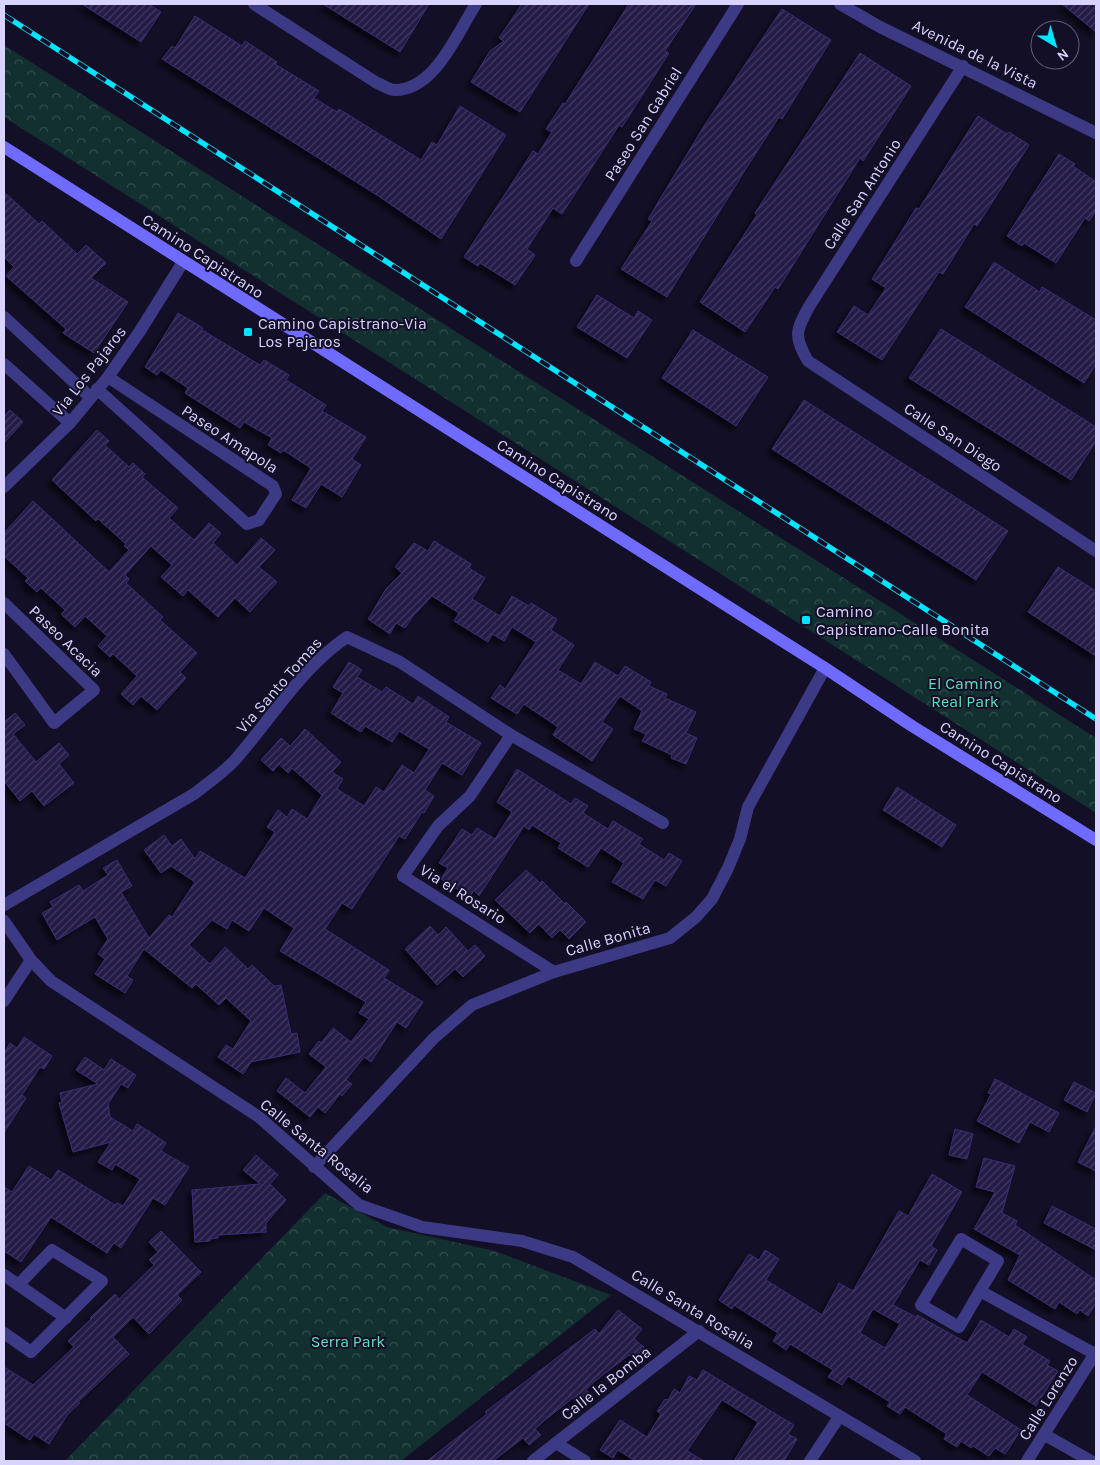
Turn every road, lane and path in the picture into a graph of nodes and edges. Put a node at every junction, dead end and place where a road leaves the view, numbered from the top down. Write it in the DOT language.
graph roads {
  1 [pos="254,4"];
  2 [pos="476,4"];
  3 [pos="738,4"];
  4 [pos="840,4"];
  5 [pos="963,66"];
  6 [pos="1096,133"];
  7 [pos="4,147"];
  8 [pos="576,261"];
  9 [pos="183,262"];
  10 [pos="4,317"];
  11 [pos="798,344"];
  12 [pos="4,364"];
  13 [pos="108,377"];
  14 [pos="93,393"];
  15 [pos="70,423"];
  16 [pos="4,487"];
  17 [pos="1096,551"];
  18 [pos="4,603"];
  19 [pos="4,654"];
  20 [pos="825,668"];
  21 [pos="511,735"];
  22 [pos="663,823"];
  23 [pos="1096,840"];
  24 [pos="4,905"];
  25 [pos="4,921"];
  26 [pos="30,960"];
  27 [pos="554,972"];
  28 [pos="4,1000"];
  29 [pos="314,1167"];
  30 [pos="4,1275"];
  31 [pos="18,1285"];
  32 [pos="980,1291"];
  33 [pos="66,1318"];
  34 [pos="699,1331"];
  35 [pos="4,1334"];
  36 [pos="1096,1353"];
  37 [pos="839,1417"];
  38 [pos="1045,1434"];
  39 [pos="556,1443"];
  40 [pos="534,1461"];
  41 [pos="585,1461"];
  42 [pos="810,1461"];
  43 [pos="915,1461"];
  44 [pos="1027,1461"];
  45 [pos="1091,1461"];
  1 -- 2 [label="street"];
  3 -- 8 [label="street, Paseo San Gabriel"];
  4 -- 5 [label="street, Avenida de la Vista"];
  5 -- 6 [label="street, Avenida de la Vista"];
  5 -- 11 [label="street, Calle San Antonio"];
  7 -- 9 [label="main road, Camino Capistrano"];
  9 -- 13 [label="street, Via Los Pajaros"];
  9 -- 20 [label="main road, Camino Capistrano"];
  10 -- 14 [label="street"];
  11 -- 17 [label="street, Calle San Diego"];
  12 -- 15 [label="street"];
  13 -- 14 [label="street, Via Los Pajaros"];
  13 -- 14 [label="street, Paseo Amapola"];
  14 -- 15 [label="street, Via Los Pajaros"];
  15 -- 16 [label="street, Via Los Pajaros"];
  18 -- 19 [label="street, Paseo Acacia"];
  20 -- 23 [label="main road, Camino Capistrano"];
  20 -- 27 [label="street, Calle Bonita"];
  21 -- 22 [label="street, Via Santo Tomas"];
  21 -- 24 [label="street, Via Santo Tomas"];
  21 -- 27 [label="street, Via el Rosario"];
  25 -- 26 [label="street, Calle Santa Rosalia"];
  26 -- 28 [label="street"];
  26 -- 29 [label="street, Calle Santa Rosalia"];
  27 -- 29 [label="street, Calle Bonita"];
  29 -- 34 [label="street, Calle Santa Rosalia"];
  30 -- 31 [label="street"];
  31 -- 33 [label="street"];
  31 -- 33 [label="street"];
  32 -- 32 [label="street"];
  32 -- 36 [label="street"];
  33 -- 35 [label="street"];
  34 -- 37 [label="street, Calle Santa Rosalia"];
  34 -- 39 [label="street, Calle la Bomba"];
  36 -- 38 [label="street, Calle Lorenzo"];
  37 -- 42 [label="street"];
  37 -- 43 [label="street, Calle Santa Rosalia"];
  38 -- 44 [label="street, Calle Lorenzo"];
  38 -- 45 [label="street"];
  39 -- 40 [label="street, Calle la Bomba"];
  39 -- 41 [label="street"];
}
